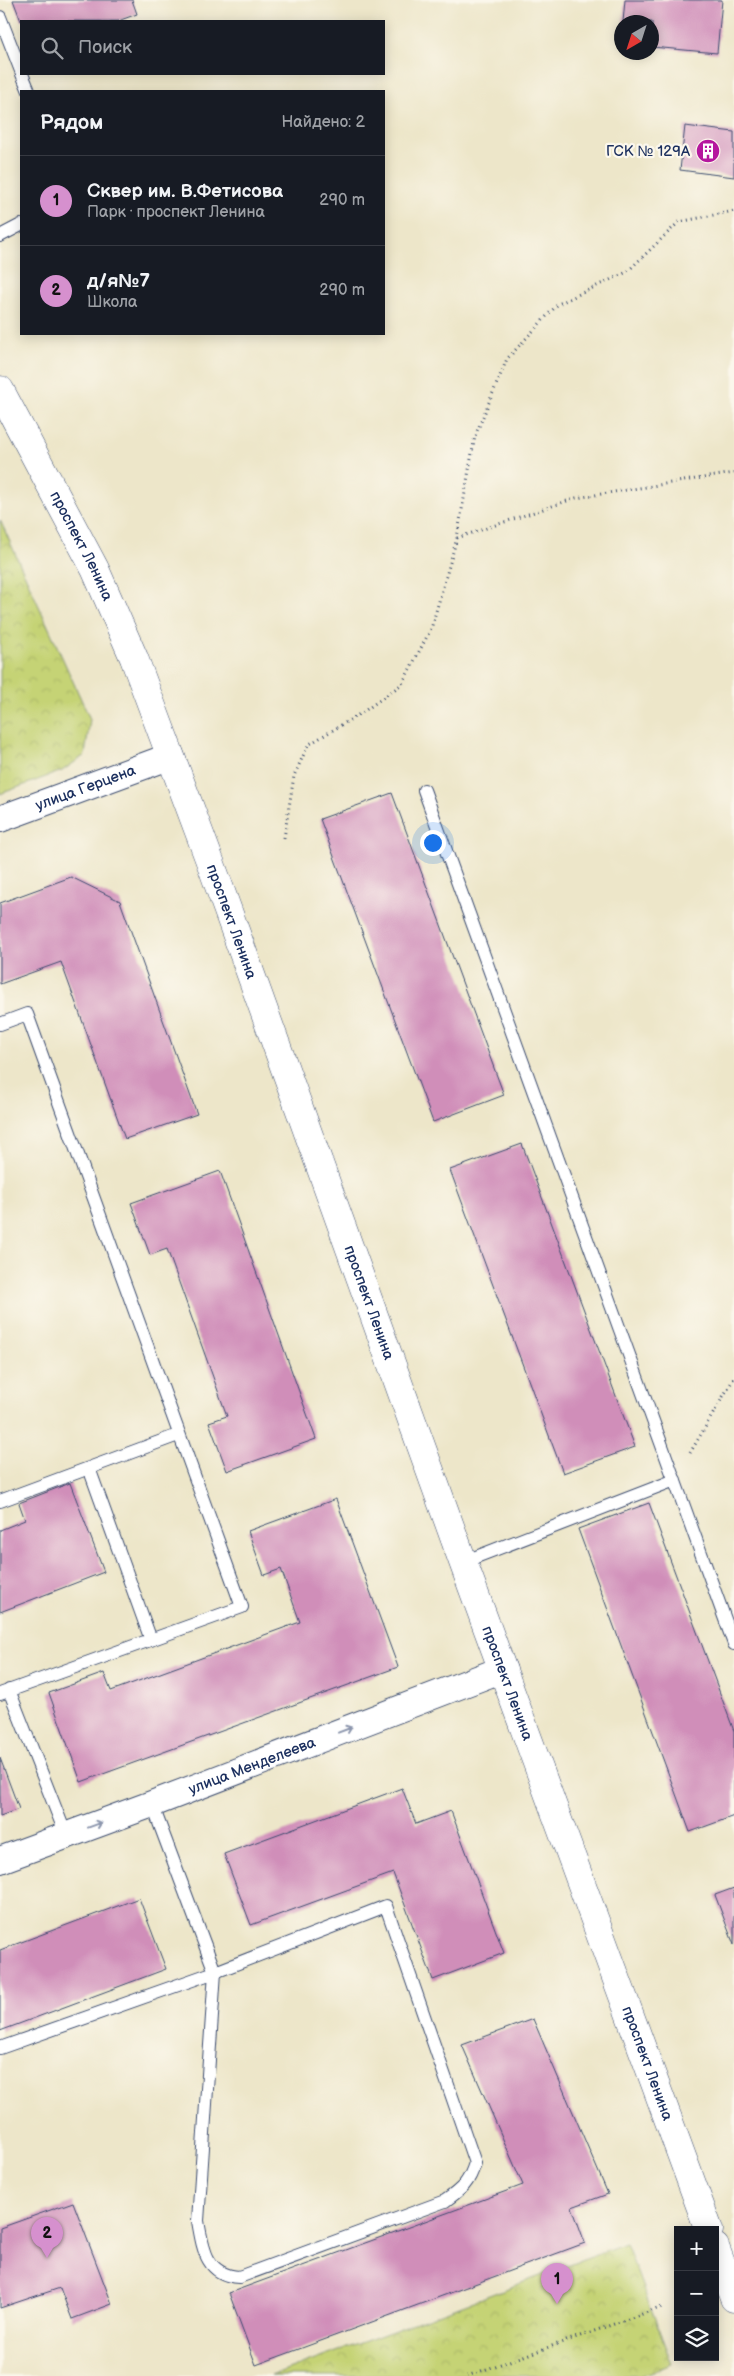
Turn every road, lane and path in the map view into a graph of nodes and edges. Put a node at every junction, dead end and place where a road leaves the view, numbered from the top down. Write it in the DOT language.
graph roads {
  1 [pos="0,17"];
  2 [pos="20,67"];
  3 [pos="23,75"];
  4 [pos="29,90"];
  5 [pos="734,211"];
  6 [pos="20,226"];
  7 [pos="0,236"];
  8 [pos="0,390"];
  9 [pos="734,473"];
  10 [pos="456,538"];
  11 [pos="171,756"];
  12 [pos="424,790"];
  13 [pos="0,819"];
  14 [pos="284,838"];
  15 [pos="0,1024"];
  16 [pos="734,1378"];
  17 [pos="178,1435"];
  18 [pos="89,1468"];
  19 [pos="674,1480"];
  20 [pos="0,1501"];
  21 [pos="463,1562"];
  22 [pos="151,1640"];
  23 [pos="734,1644"];
  24 [pos="503,1669"];
  25 [pos="5,1692"];
  26 [pos="152,1804"];
  27 [pos="66,1835"];
  28 [pos="0,1860"];
  29 [pos="215,1972"];
  30 [pos="0,2048"];
  31 [pos="708,2226"];
  32 [pos="719,2259"];
  33 [pos="734,2298"];
  34 [pos="665,2306"];
  35 [pos="468,2376"];
  1 -- 2 [label="lane"];
  3 -- 4 [label="lane"];
  5 -- 10 [label="path"];
  6 -- 7 [label="lane"];
  8 -- 11 [label="street, проспект Ленина"];
  9 -- 10 [label="path"];
  10 -- 14 [label="path"];
  11 -- 13 [label="street, улица Герцена"];
  11 -- 21 [label="street, проспект Ленина"];
  12 -- 19 [label="lane"];
  15 -- 17 [label="lane"];
  16 -- 19 [label="path"];
  17 -- 18 [label="lane"];
  17 -- 22 [label="lane"];
  18 -- 20 [label="lane"];
  18 -- 22 [label="lane"];
  19 -- 21 [label="lane"];
  19 -- 23 [label="lane"];
  21 -- 24 [label="street, проспект Ленина"];
  22 -- 25 [label="lane"];
  26 -- 24 [label="street, улица Менделеева, one-way"];
  24 -- 31 [label="street, проспект Ленина"];
  25 -- 27 [label="lane"];
  27 -- 26 [label="street, улица Менделеева, one-way"];
  26 -- 29 [label="lane"];
  27 -- 28 [label="street, улица Менделеева"];
  29 -- 29 [label="lane"];
  29 -- 30 [label="lane"];
  32 -- 33 [label="street"];
  34 -- 35 [label="path"];
}
